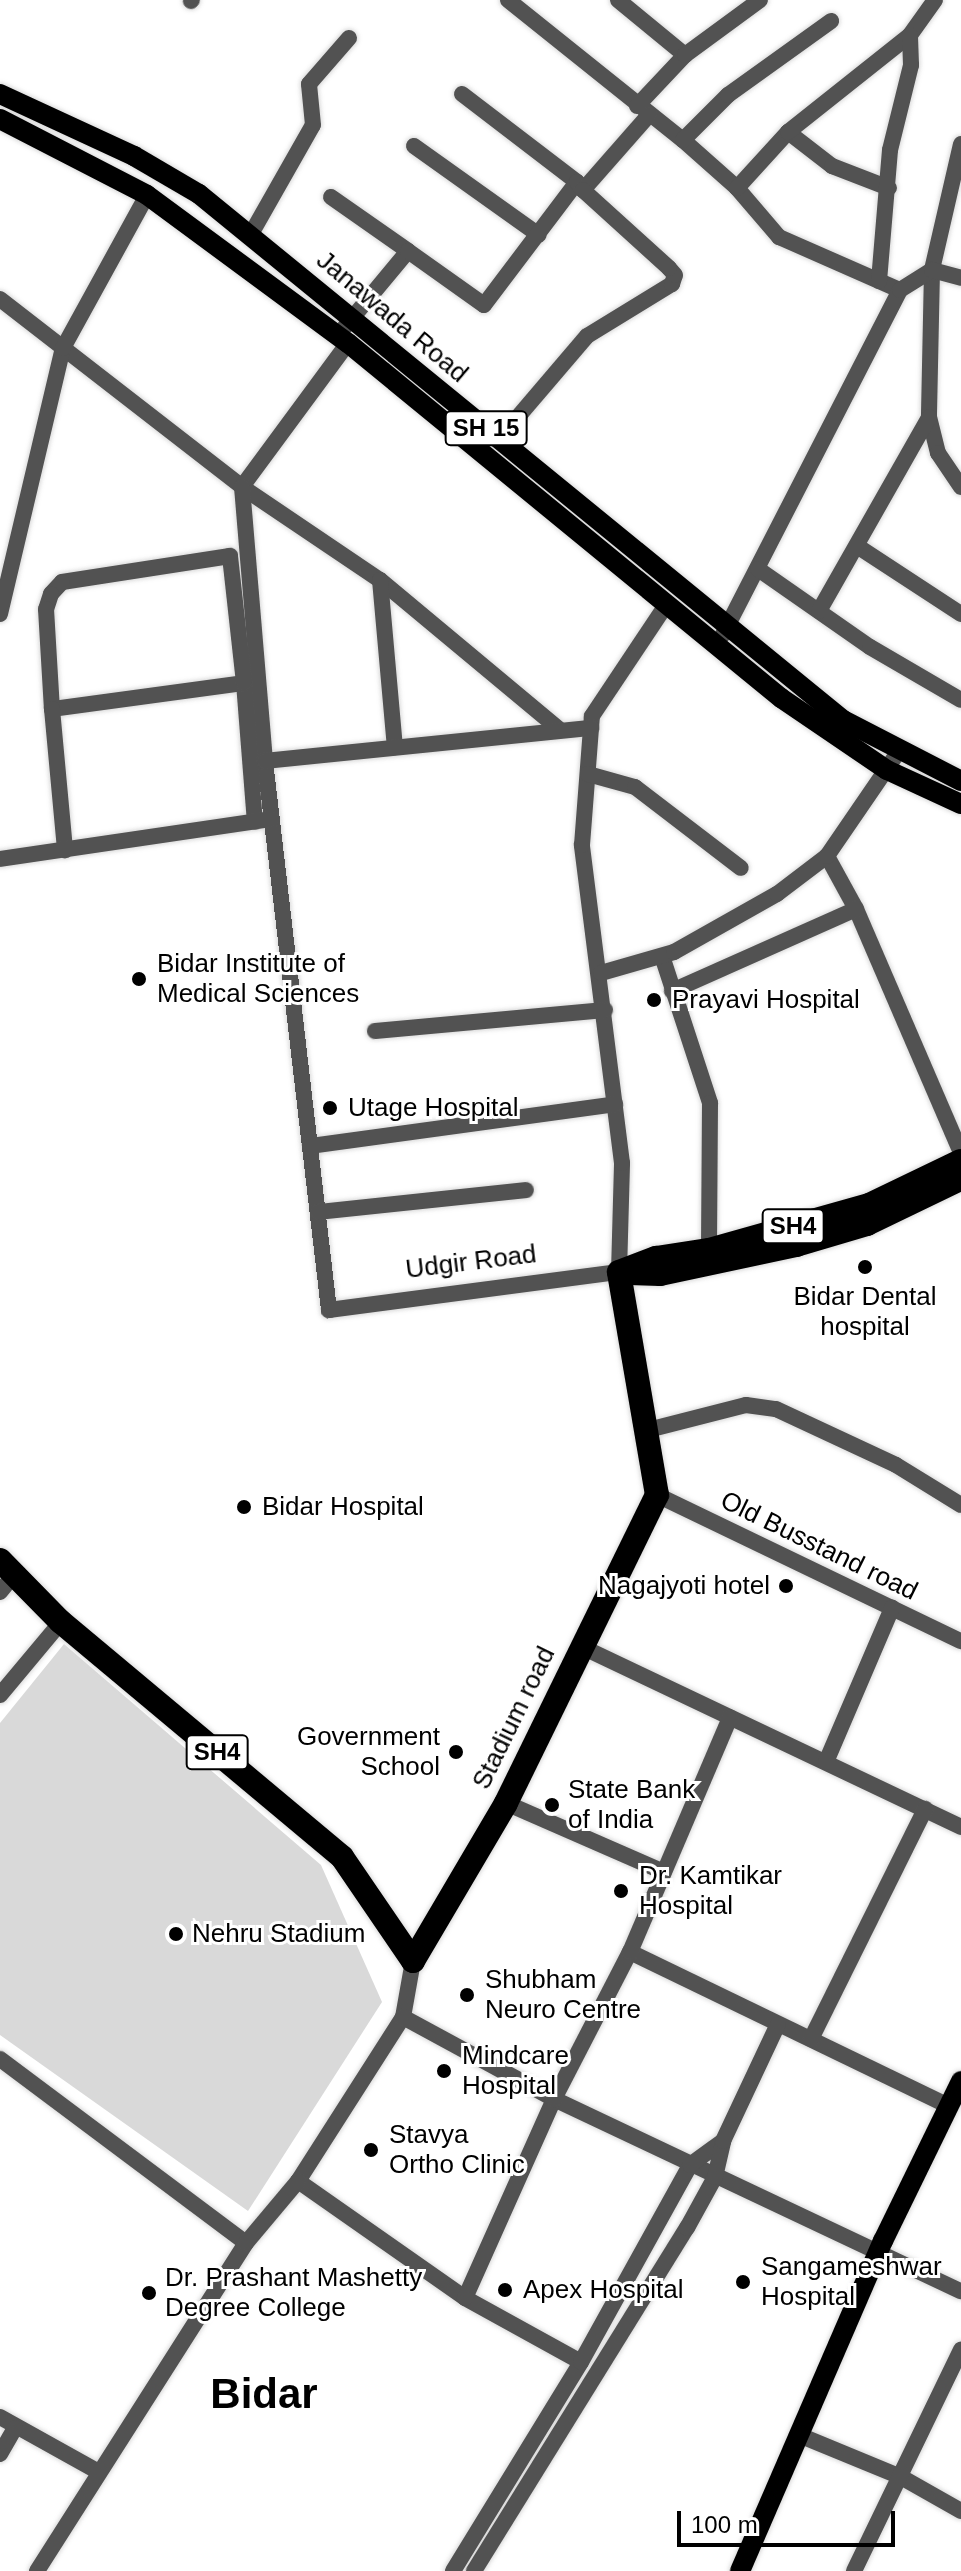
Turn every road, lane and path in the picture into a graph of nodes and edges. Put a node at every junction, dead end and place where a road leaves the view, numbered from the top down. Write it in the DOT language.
graph roads {
  1 [pos="508,0"];
  2 [pos="618,0"];
  3 [pos="729,0"];
  4 [pos="760,0"];
  5 [pos="935,0"];
  6 [pos="744,12"];
  7 [pos="831,21"];
  8 [pos="910,35"];
  9 [pos="349,38"];
  10 [pos="685,55"];
  11 [pos="0,94"];
  12 [pos="462,94"];
  13 [pos="643,110"];
  14 [pos="0,119"];
  15 [pos="788,132"];
  16 [pos="683,140"];
  17 [pos="961,144"];
  18 [pos="414,146"];
  19 [pos="580,186"];
  20 [pos="737,188"];
  21 [pos="889,188"];
  22 [pos="147,195"];
  23 [pos="331,197"];
  24 [pos="251,234"];
  25 [pos="539,235"];
  26 [pos="408,251"];
  27 [pos="932,270"];
  28 [pos="961,278"];
  29 [pos="879,281"];
  30 [pos="900,290"];
  31 [pos="0,299"];
  32 [pos="353,317"];
  33 [pos="343,340"];
  34 [pos="63,348"];
  35 [pos="929,417"];
  36 [pos="499,439"];
  37 [pos="958,476"];
  38 [pos="242,487"];
  39 [pos="857,546"];
  40 [pos="758,569"];
  41 [pos="380,580"];
  42 [pos="666,605"];
  43 [pos="819,611"];
  44 [pos="0,614"];
  45 [pos="961,614"];
  46 [pos="729,628"];
  47 [pos="714,646"];
  48 [pos="244,683"];
  49 [pos="961,700"];
  50 [pos="52,709"];
  51 [pos="591,728"];
  52 [pos="559,729"];
  53 [pos="395,747"];
  54 [pos="899,751"];
  55 [pos="265,761"];
  56 [pos="887,770"];
  57 [pos="588,774"];
  58 [pos="961,781"];
  59 [pos="961,804"];
  60 [pos="263,821"];
  61 [pos="65,850"];
  62 [pos="827,856"];
  63 [pos="0,859"];
  64 [pos="741,868"];
  65 [pos="856,909"];
  66 [pos="662,956"];
  67 [pos="601,973"];
  68 [pos="672,991"];
  69 [pos="605,1010"];
  70 [pos="375,1031"];
  71 [pos="615,1104"];
  72 [pos="310,1146"];
  73 [pos="961,1153"];
  74 [pos="961,1161"];
  75 [pos="961,1178"];
  76 [pos="526,1190"];
  77 [pos="318,1212"];
  78 [pos="709,1250"];
  79 [pos="619,1272"];
  80 [pos="648,1430"];
  81 [pos="657,1495"];
  82 [pos="961,1505"];
  83 [pos="5,1576"];
  84 [pos="892,1608"];
  85 [pos="61,1622"];
  86 [pos="961,1641"];
  87 [pos="580,1646"];
  88 [pos="0,1695"];
  89 [pos="730,1717"];
  90 [pos="826,1762"];
  91 [pos="506,1803"];
  92 [pos="925,1809"];
  93 [pos="961,1827"];
  94 [pos="664,1872"];
  95 [pos="630,1952"];
  96 [pos="413,1961"];
  97 [pos="403,2017"];
  98 [pos="778,2024"];
  99 [pos="811,2039"];
  100 [pos="0,2059"];
  101 [pos="961,2081"];
  102 [pos="554,2099"];
  103 [pos="949,2106"];
  104 [pos="723,2141"];
  105 [pos="690,2165"];
  106 [pos="715,2177"];
  107 [pos="298,2181"];
  108 [pos="246,2243"];
  109 [pos="879,2251"];
  110 [pos="961,2291"];
  111 [pos="465,2298"];
  112 [pos="961,2350"];
  113 [pos="581,2362"];
  114 [pos="0,2417"];
  115 [pos="15,2428"];
  116 [pos="799,2435"];
  117 [pos="0,2454"];
  118 [pos="97,2471"];
  119 [pos="901,2477"];
  120 [pos="961,2511"];
  121 [pos="37,2571"];
  122 [pos="453,2571"];
  123 [pos="474,2571"];
  124 [pos="740,2571"];
  125 [pos="854,2571"];
  1 -- 13 [label="street"];
  2 -- 10 [label="street"];
  3 -- 6 [label="street"];
  4 -- 6 [label="street"];
  5 -- 8 [label="street"];
  6 -- 10 [label="street"];
  7 -- 16 [label="street"];
  8 -- 15 [label="street"];
  8 -- 21 [label="street"];
  9 -- 24 [label="street"];
  10 -- 13 [label="street"];
  11 -- 24 [label="main road, Janawada Road / SH 15"];
  12 -- 19 [label="street"];
  13 -- 16 [label="street"];
  13 -- 19 [label="street"];
  14 -- 22 [label="main road, Janawada Road / SH 15"];
  15 -- 20 [label="street"];
  15 -- 21 [label="street"];
  16 -- 20 [label="street"];
  17 -- 27 [label="street"];
  18 -- 25 [label="street"];
  19 -- 25 [label="street"];
  19 -- 36 [label="street"];
  20 -- 29 [label="street"];
  21 -- 29 [label="street"];
  22 -- 33 [label="main road, Janawada Road / SH 15"];
  22 -- 34 [label="street"];
  23 -- 26 [label="street"];
  24 -- 32 [label="main road, Janawada Road / SH 15"];
  25 -- 26 [label="street"];
  26 -- 32 [label="street"];
  27 -- 28 [label="street"];
  27 -- 30 [label="street"];
  27 -- 35 [label="street"];
  29 -- 30 [label="street"];
  30 -- 40 [label="street"];
  31 -- 34 [label="street"];
  32 -- 33 [label="street"];
  32 -- 36 [label="main road, Janawada Road / SH 15"];
  33 -- 38 [label="street"];
  33 -- 42 [label="main road, Janawada Road / SH 15"];
  34 -- 38 [label="street"];
  34 -- 44 [label="street"];
  35 -- 37 [label="street"];
  35 -- 39 [label="street"];
  36 -- 46 [label="main road, Janawada Road / SH 15"];
  38 -- 41 [label="street"];
  38 -- 55 [label="street"];
  39 -- 43 [label="street"];
  39 -- 45 [label="street"];
  40 -- 43 [label="street"];
  40 -- 46 [label="street"];
  41 -- 52 [label="street"];
  41 -- 53 [label="street"];
  42 -- 47 [label="main road, Janawada Road / SH 15"];
  42 -- 51 [label="street"];
  43 -- 49 [label="street"];
  46 -- 47 [label="street"];
  46 -- 54 [label="main road, Janawada Road / SH 15"];
  47 -- 56 [label="main road, Janawada Road / SH 15"];
  48 -- 50 [label="street"];
  48 -- 50 [label="street"];
  48 -- 60 [label="street"];
  50 -- 61 [label="street"];
  51 -- 52 [label="street"];
  51 -- 57 [label="street"];
  52 -- 53 [label="street"];
  53 -- 55 [label="street"];
  54 -- 56 [label="street"];
  54 -- 58 [label="main road, Janawada Road / SH 15"];
  55 -- 60 [label="street"];
  56 -- 59 [label="main road, Janawada Road / SH 15"];
  56 -- 62 [label="street"];
  57 -- 64 [label="street"];
  57 -- 67 [label="street"];
  60 -- 61 [label="street"];
  60 -- 72 [label="street"];
  61 -- 63 [label="street"];
  62 -- 65 [label="street"];
  62 -- 66 [label="street"];
  65 -- 68 [label="street"];
  65 -- 73 [label="street"];
  66 -- 67 [label="street"];
  66 -- 68 [label="street"];
  67 -- 69 [label="street"];
  68 -- 78 [label="street"];
  69 -- 70 [label="street"];
  69 -- 71 [label="street"];
  71 -- 72 [label="street"];
  71 -- 79 [label="street"];
  72 -- 77 [label="street"];
  74 -- 78 [label="highway, Udgir Road / SH4"];
  75 -- 79 [label="highway, Udgir Road / SH4"];
  76 -- 77 [label="street"];
  77 -- 79 [label="street, Udgir Road"];
  78 -- 79 [label="highway, Udgir Road / SH4"];
  79 -- 80 [label="highway"];
  80 -- 81 [label="highway"];
  80 -- 82 [label="street"];
  81 -- 84 [label="street, Old Busstand road"];
  81 -- 87 [label="highway, Stadium road"];
  83 -- 85 [label="highway, SH4"];
  84 -- 86 [label="street, Old Busstand road"];
  84 -- 90 [label="street"];
  85 -- 88 [label="street"];
  85 -- 96 [label="highway, SH4"];
  87 -- 89 [label="street"];
  87 -- 91 [label="highway, Stadium road"];
  89 -- 90 [label="street"];
  89 -- 94 [label="street"];
  90 -- 92 [label="street"];
  91 -- 94 [label="street"];
  91 -- 96 [label="highway, Stadium road"];
  92 -- 93 [label="street"];
  92 -- 99 [label="street"];
  94 -- 95 [label="street"];
  95 -- 98 [label="street"];
  95 -- 102 [label="street"];
  96 -- 97 [label="street"];
  97 -- 102 [label="street"];
  97 -- 107 [label="street"];
  98 -- 99 [label="street"];
  98 -- 104 [label="street"];
  99 -- 103 [label="street"];
  100 -- 108 [label="street"];
  101 -- 103 [label="main road"];
  102 -- 105 [label="street"];
  102 -- 111 [label="street"];
  103 -- 109 [label="main road"];
  104 -- 105 [label="street"];
  104 -- 106 [label="street"];
  105 -- 106 [label="street"];
  105 -- 113 [label="street"];
  106 -- 109 [label="street"];
  106 -- 123 [label="street"];
  107 -- 108 [label="street"];
  107 -- 111 [label="street"];
  108 -- 118 [label="street"];
  109 -- 110 [label="street"];
  109 -- 116 [label="main road"];
  111 -- 113 [label="street"];
  112 -- 119 [label="street"];
  113 -- 122 [label="street"];
  114 -- 115 [label="street"];
  115 -- 117 [label="street"];
  115 -- 118 [label="street"];
  116 -- 119 [label="street"];
  116 -- 124 [label="main road"];
  118 -- 121 [label="street"];
  119 -- 120 [label="street"];
  119 -- 125 [label="street"];
}
